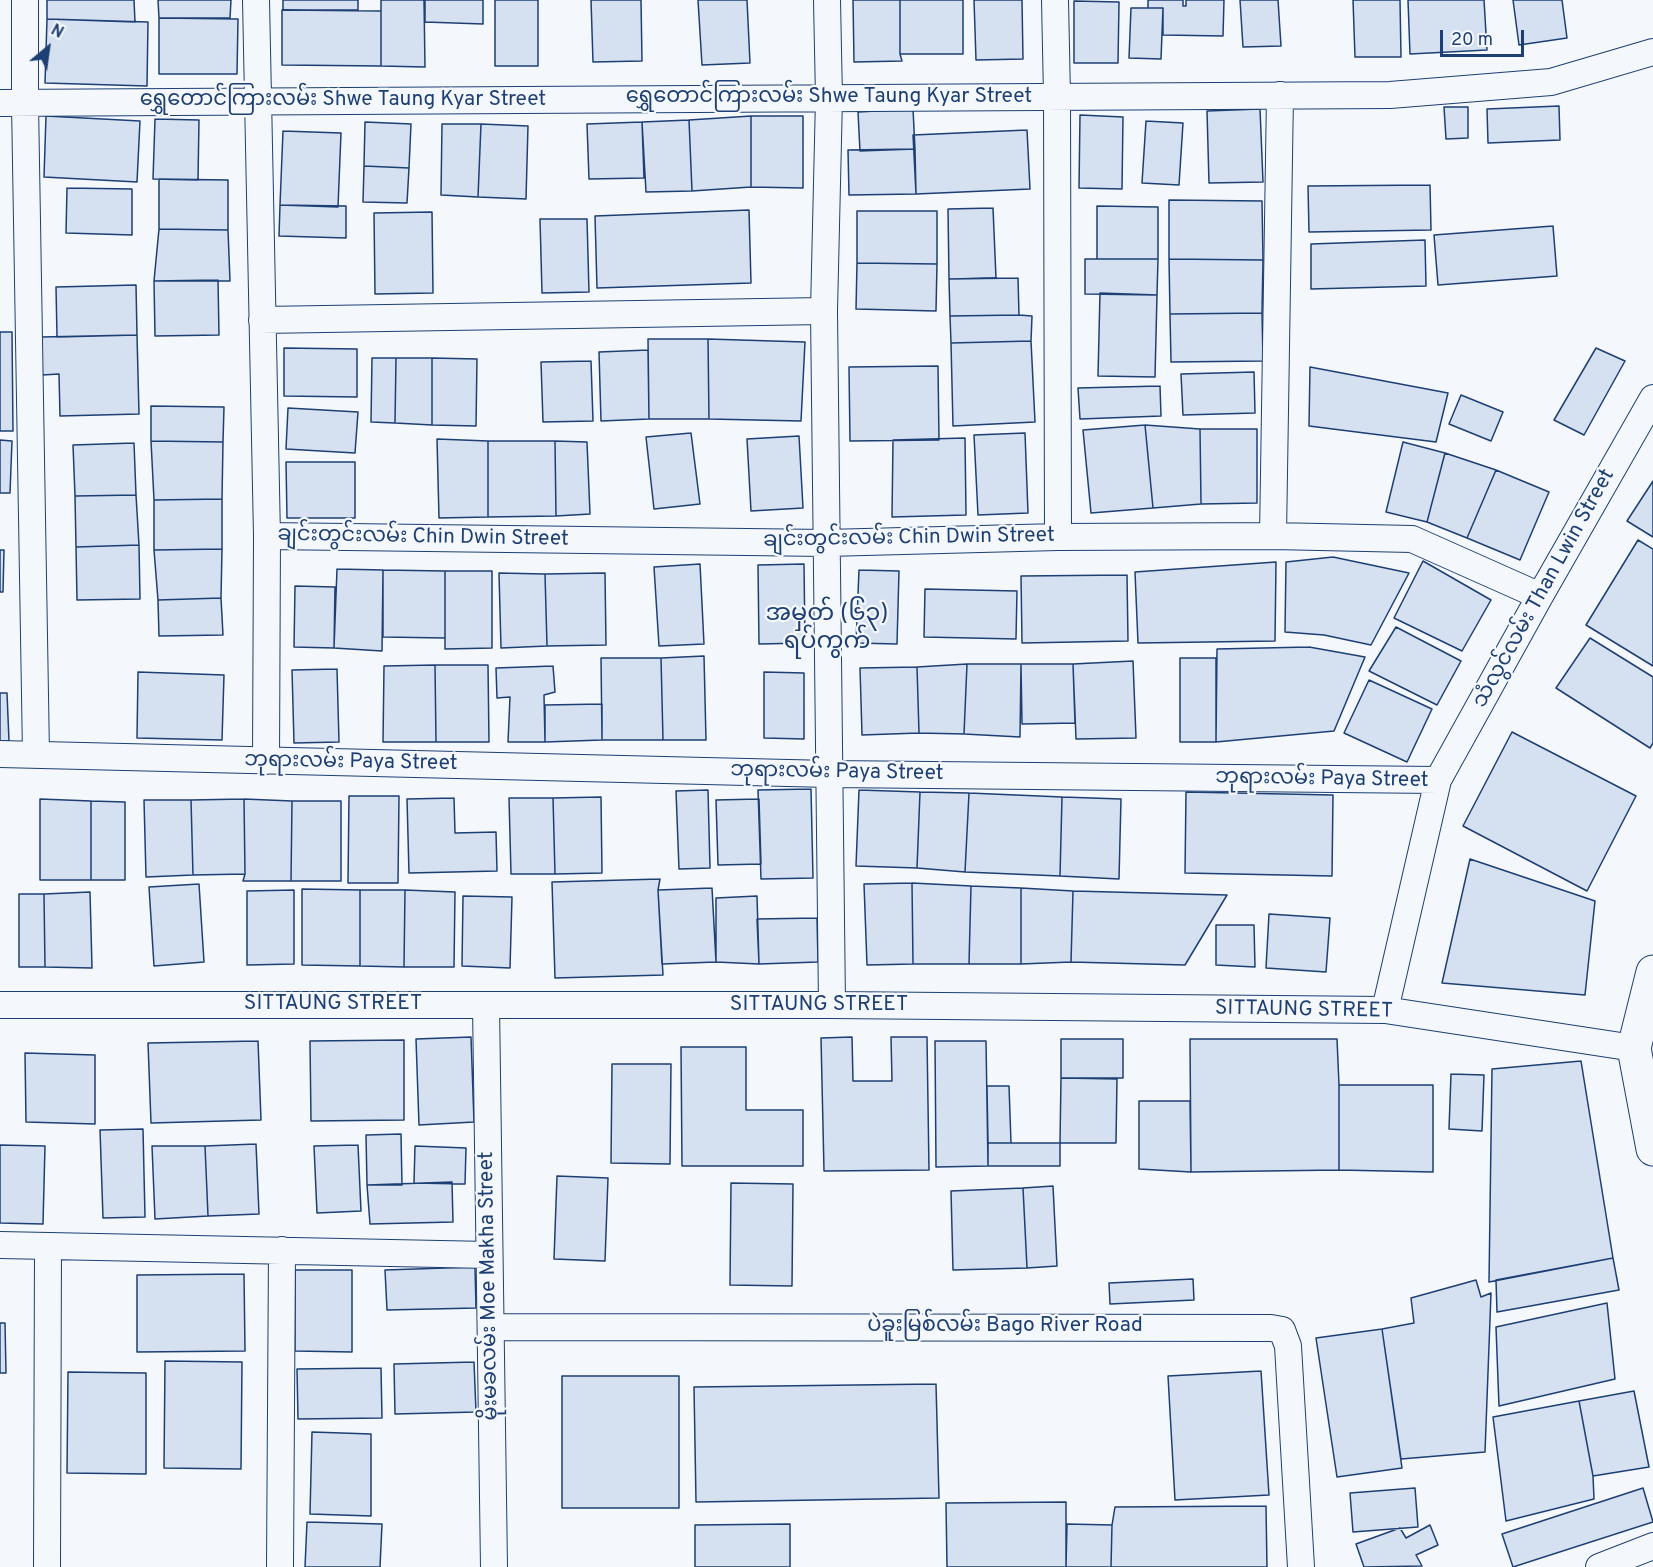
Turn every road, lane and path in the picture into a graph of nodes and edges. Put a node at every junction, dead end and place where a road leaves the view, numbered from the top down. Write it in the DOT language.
graph roads {
  1 [pos="25,0"];
  2 [pos="256,0"];
  3 [pos="827,0"];
  4 [pos="1055,0"];
  5 [pos="1653,52"];
  6 [pos="1280,95"];
  7 [pos="1057,96"];
  8 [pos="829,98"];
  9 [pos="257,101"];
  10 [pos="12,103"];
  11 [pos="824,311"];
  12 [pos="262,320"];
  13 [pos="1653,398"];
  14 [pos="267,536"];
  15 [pos="1273,536"];
  16 [pos="1058,537"];
  17 [pos="826,543"];
  18 [pos="1540,596"];
  19 [pos="0,754"];
  20 [pos="36,754"];
  21 [pos="266,761"];
  22 [pos="830,774"];
  23 [pos="1438,780"];
  24 [pos="1653,972"];
  25 [pos="0,1005"];
  26 [pos="486,1005"];
  27 [pos="832,1005"];
  28 [pos="1385,1010"];
  29 [pos="1634,1048"];
  30 [pos="1653,1149"];
  31 [pos="0,1245"];
  32 [pos="48,1246"];
  33 [pos="282,1250"];
  34 [pos="489,1255"];
  35 [pos="490,1327"];
  36 [pos="1653,1546"];
  37 [pos="47,1567"];
  38 [pos="280,1567"];
  39 [pos="494,1567"];
  40 [pos="1301,1567"];
  41 [pos="1599,1567"];
  1 -- 10 [label="street"];
  2 -- 9 [label="street"];
  3 -- 8 [label="street"];
  4 -- 7 [label="street"];
  5 -- 6 [label="street, ရွှေတောင်ကြားလမ်း Shwe Taung Kyar Street"];
  6 -- 7 [label="street, ရွှေတောင်ကြားလမ်း Shwe Taung Kyar Street"];
  6 -- 15 [label="street"];
  7 -- 8 [label="street, ရွှေတောင်ကြားလမ်း Shwe Taung Kyar Street"];
  7 -- 16 [label="street"];
  8 -- 9 [label="street, ရွှေတောင်ကြားလမ်း Shwe Taung Kyar Street"];
  8 -- 11 [label="street"];
  9 -- 10 [label="street, ရွှေတောင်ကြားလမ်း Shwe Taung Kyar Street"];
  9 -- 12 [label="street"];
  10 -- 20 [label="street"];
  11 -- 12 [label="street"];
  11 -- 17 [label="street"];
  12 -- 14 [label="street"];
  13 -- 18 [label="street, သံလွင်လမ်း Than Lwin Street"];
  14 -- 17 [label="street, ချင်းတွင်းလမ်း Chin Dwin Street"];
  14 -- 21 [label="street"];
  15 -- 16 [label="street, ချင်းတွင်းလမ်း Chin Dwin Street"];
  15 -- 18 [label="street, ချင်းတွင်းလမ်း Chin Dwin Street"];
  16 -- 17 [label="street, ချင်းတွင်းလမ်း Chin Dwin Street"];
  17 -- 22 [label="street"];
  18 -- 23 [label="street, သံလွင်လမ်း Than Lwin Street"];
  19 -- 20 [label="street, ဘုရားလမ်း Paya Street"];
  20 -- 21 [label="street, ဘုရားလမ်း Paya Street"];
  21 -- 22 [label="street, ဘုရားလမ်း Paya Street"];
  22 -- 23 [label="street, ဘုရားလမ်း Paya Street"];
  22 -- 27 [label="street"];
  23 -- 28 [label="street, ဘုရားလမ်း Paya Street"];
  24 -- 29 [label="main road"];
  25 -- 26 [label="street, SITTAUNG STREET"];
  26 -- 27 [label="street, SITTAUNG STREET"];
  26 -- 34 [label="street, မိုးမခလမ်း Moe Makha Street"];
  27 -- 28 [label="street, SITTAUNG STREET"];
  28 -- 29 [label="street, SITTAUNG STREET"];
  29 -- 30 [label="main road"];
  31 -- 32 [label="street"];
  32 -- 33 [label="street"];
  32 -- 37 [label="street"];
  33 -- 34 [label="street"];
  33 -- 38 [label="street"];
  34 -- 35 [label="street, မိုးမခလမ်း Moe Makha Street"];
  35 -- 39 [label="street, မိုးမခလမ်း Moe Makha Street"];
  35 -- 40 [label="street, ပဲခူးမြစ်လမ်း Bago River Road"];
  36 -- 41 [label="street"];
}
